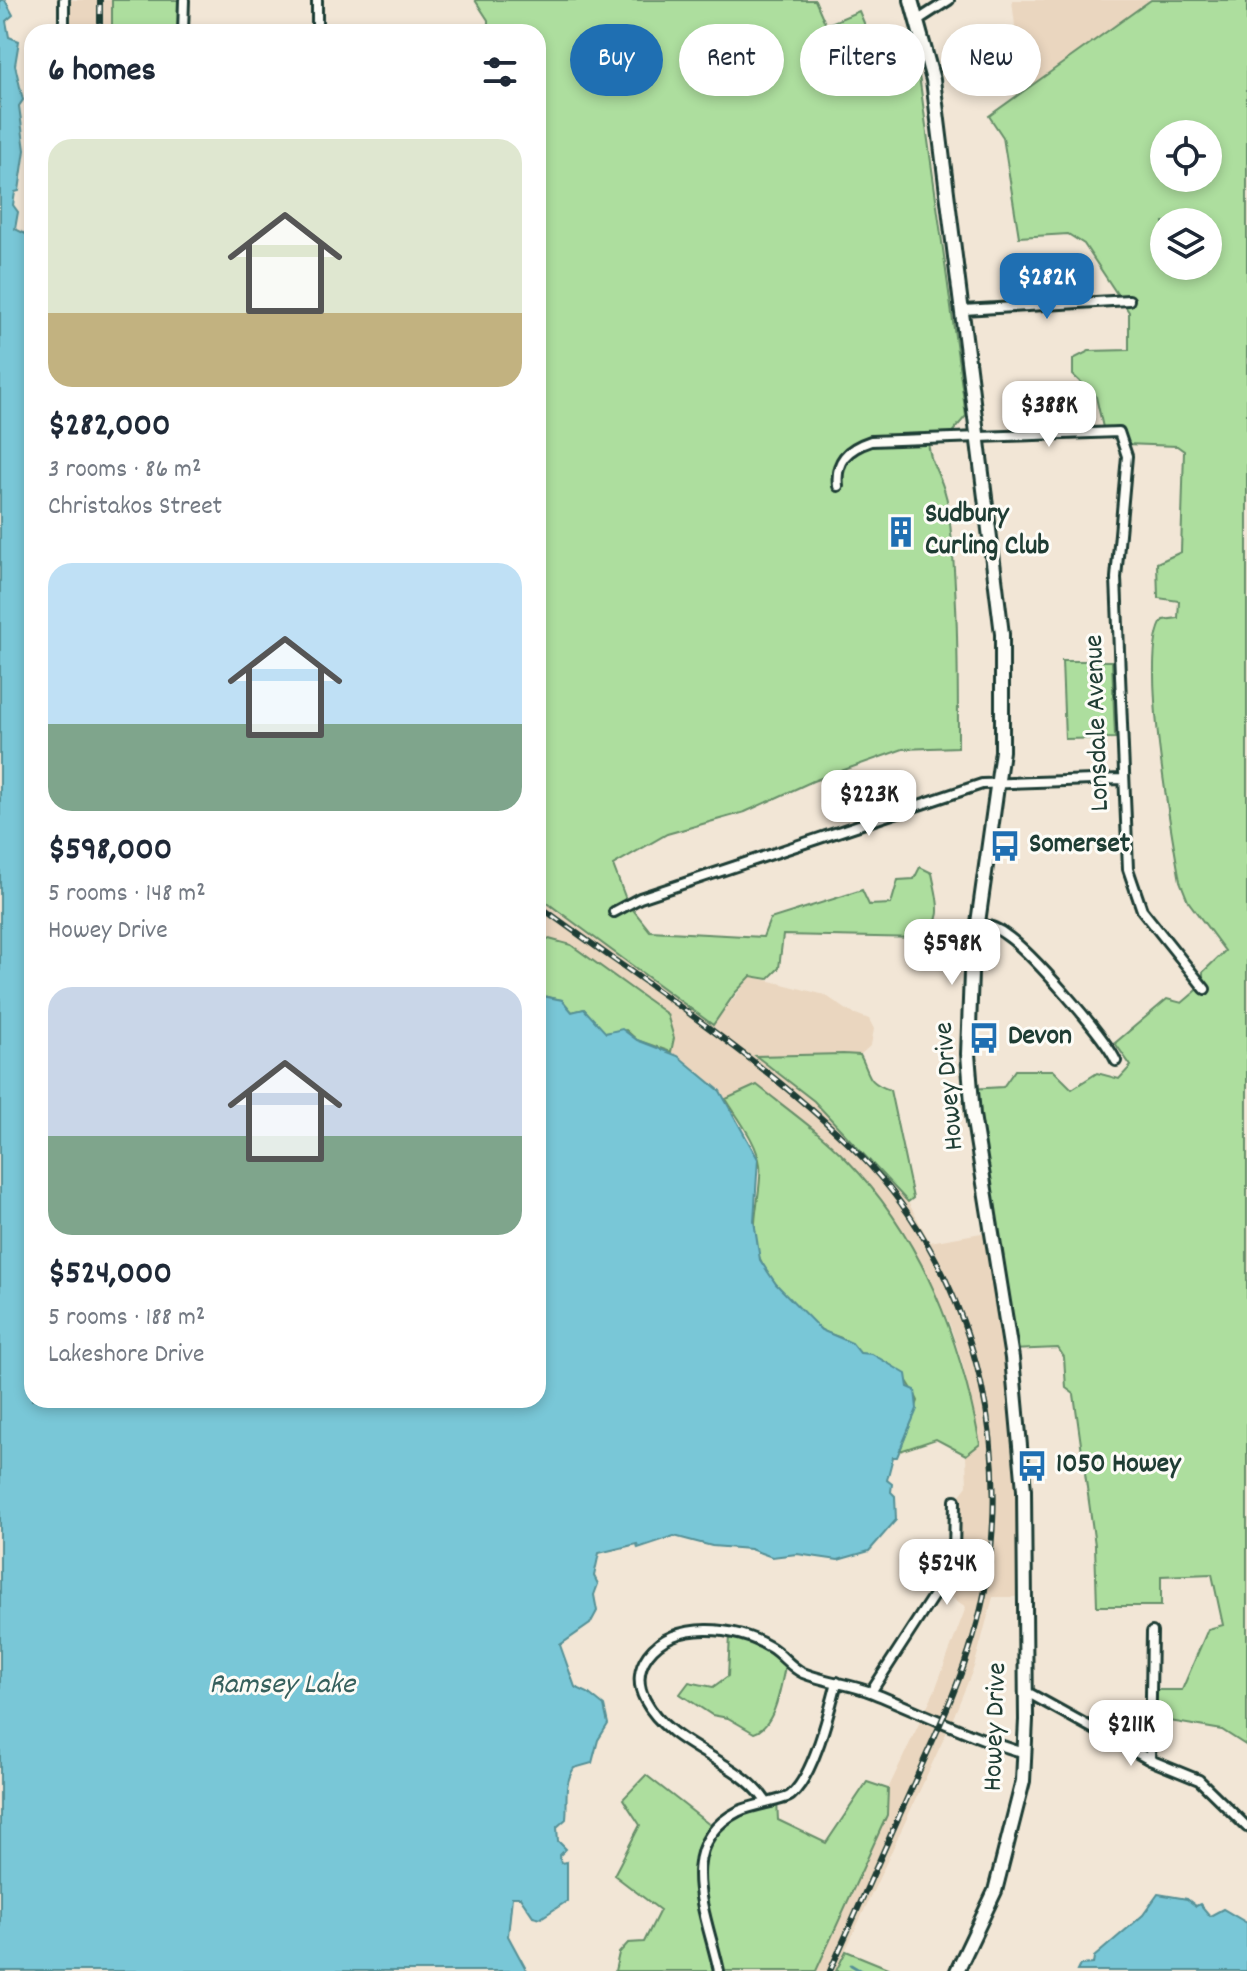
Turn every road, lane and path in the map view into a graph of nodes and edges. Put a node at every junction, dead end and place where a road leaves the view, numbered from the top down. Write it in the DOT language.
graph roads {
  1 [pos="64,0"];
  2 [pos="184,0"];
  3 [pos="317,0"];
  4 [pos="911,0"];
  5 [pos="949,0"];
  6 [pos="918,20"];
  7 [pos="64,24"];
  8 [pos="183,24"];
  9 [pos="317,24"];
  10 [pos="1129,300"];
  11 [pos="963,310"];
  12 [pos="979,435"];
  13 [pos="838,486"];
  14 [pos="1122,779"];
  15 [pos="1000,781"];
  16 [pos="614,912"];
  17 [pos="978,923"];
  18 [pos="1205,989"];
  19 [pos="1116,1061"];
  20 [pos="955,1500"];
  21 [pos="1152,1632"];
  22 [pos="837,1682"];
  23 [pos="1025,1691"];
  24 [pos="871,1692"];
  25 [pos="1025,1753"];
  26 [pos="1150,1760"];
  27 [pos="765,1800"];
  28 [pos="1247,1827"];
  29 [pos="719,1971"];
  30 [pos="957,1971"];
  1 -- 7 [label="street"];
  2 -- 8 [label="street"];
  3 -- 9 [label="street"];
  4 -- 6 [label="main road, Howey Drive"];
  5 -- 6 [label="street"];
  6 -- 11 [label="main road, Howey Drive"];
  10 -- 11 [label="street"];
  11 -- 12 [label="main road, Howey Drive"];
  12 -- 13 [label="street"];
  12 -- 14 [label="street, Lonsdale Avenue"];
  12 -- 15 [label="main road, Howey Drive"];
  14 -- 15 [label="street"];
  14 -- 18 [label="street, Lonsdale Avenue"];
  15 -- 16 [label="street"];
  15 -- 17 [label="main road, Howey Drive"];
  17 -- 19 [label="street"];
  17 -- 23 [label="main road, Howey Drive"];
  20 -- 24 [label="street"];
  21 -- 26 [label="street"];
  22 -- 24 [label="street"];
  22 -- 27 [label="street"];
  22 -- 27 [label="street"];
  23 -- 25 [label="main road, Howey Drive"];
  23 -- 26 [label="street"];
  24 -- 25 [label="street"];
  25 -- 30 [label="main road, Howey Drive"];
  26 -- 28 [label="street"];
  27 -- 29 [label="street"];
}
